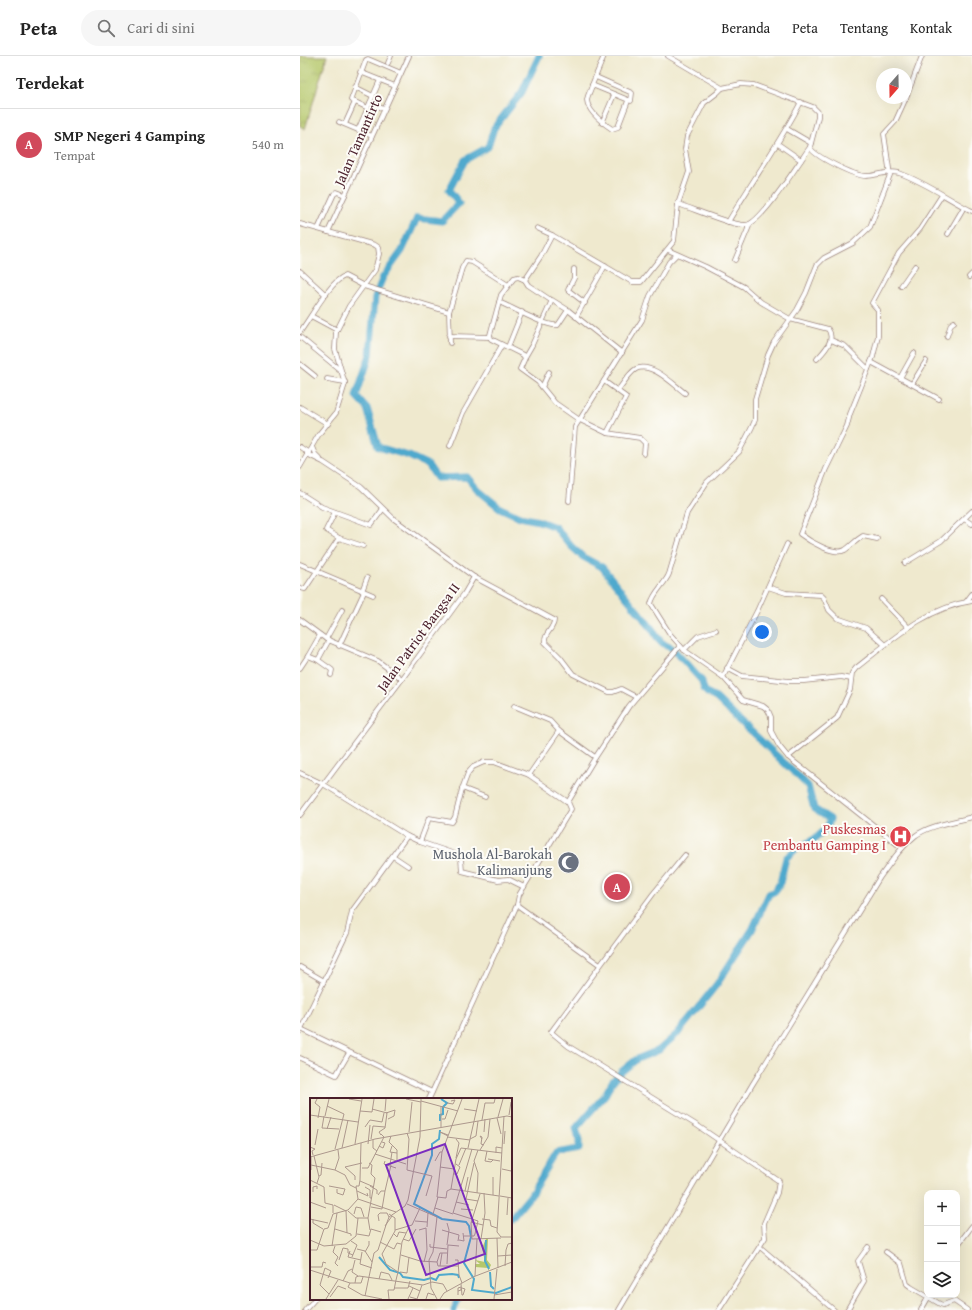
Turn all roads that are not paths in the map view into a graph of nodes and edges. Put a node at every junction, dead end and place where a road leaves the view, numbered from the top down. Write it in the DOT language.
graph roads {
  1 [pos="391,56"];
  2 [pos="409,56"];
  3 [pos="604,56"];
  4 [pos="668,56"];
  5 [pos="922,56"];
  6 [pos="388,63"];
  7 [pos="360,72"];
  8 [pos="400,73"];
  9 [pos="596,77"];
  10 [pos="380,80"];
  11 [pos="912,82"];
  12 [pos="592,85"];
  13 [pos="395,86"];
  14 [pos="355,87"];
  15 [pos="722,88"];
  16 [pos="614,95"];
  17 [pos="373,96"];
  18 [pos="628,101"];
  19 [pos="355,102"];
  20 [pos="801,102"];
  21 [pos="903,104"];
  22 [pos="369,106"];
  23 [pos="384,109"];
  24 [pos="339,122"];
  25 [pos="602,123"];
  26 [pos="345,124"];
  27 [pos="358,130"];
  28 [pos="787,130"];
  29 [pos="372,136"];
  30 [pos="778,144"];
  31 [pos="811,145"];
  32 [pos="801,160"];
  33 [pos="889,172"];
  34 [pos="345,195"];
  35 [pos="942,195"];
  36 [pos="678,204"];
  37 [pos="964,207"];
  38 [pos="972,211"];
  39 [pos="728,222"];
  40 [pos="300,224"];
  41 [pos="750,224"];
  42 [pos="537,228"];
  43 [pos="318,229"];
  44 [pos="328,232"];
  45 [pos="948,234"];
  46 [pos="552,235"];
  47 [pos="668,250"];
  48 [pos="676,254"];
  49 [pos="735,260"];
  50 [pos="605,266"];
  51 [pos="915,266"];
  52 [pos="574,269"];
  53 [pos="300,271"];
  54 [pos="525,280"];
  55 [pos="508,285"];
  56 [pos="364,286"];
  57 [pos="901,286"];
  58 [pos="326,295"];
  59 [pos="552,300"];
  60 [pos="499,302"];
  61 [pos="585,304"];
  62 [pos="568,310"];
  63 [pos="449,312"];
  64 [pos="522,312"];
  65 [pos="312,316"];
  66 [pos="576,317"];
  67 [pos="790,319"];
  68 [pos="543,322"];
  69 [pos="954,322"];
  70 [pos="337,330"];
  71 [pos="300,332"];
  72 [pos="449,336"];
  73 [pos="947,336"];
  74 [pos="300,337"];
  75 [pos="490,337"];
  76 [pos="831,340"];
  77 [pos="450,343"];
  78 [pos="502,345"];
  79 [pos="508,347"];
  80 [pos="622,353"];
  81 [pos="914,353"];
  82 [pos="525,356"];
  83 [pos="817,359"];
  84 [pos="926,361"];
  85 [pos="871,362"];
  86 [pos="300,364"];
  87 [pos="868,369"];
  88 [pos="342,372"];
  89 [pos="549,372"];
  90 [pos="315,376"];
  91 [pos="900,378"];
  92 [pos="327,380"];
  93 [pos="604,381"];
  94 [pos="344,382"];
  95 [pos="912,384"];
  96 [pos="542,387"];
  97 [pos="618,390"];
  98 [pos="685,393"];
  99 [pos="939,398"];
  100 [pos="300,407"];
  101 [pos="578,419"];
  102 [pos="328,424"];
  103 [pos="606,433"];
  104 [pos="312,446"];
  105 [pos="450,446"];
  106 [pos="300,447"];
  107 [pos="308,453"];
  108 [pos="644,454"];
  109 [pos="323,462"];
  110 [pos="300,467"];
  111 [pos="300,493"];
  112 [pos="569,501"];
  113 [pos="383,509"];
  114 [pos="972,511"];
  115 [pos="335,512"];
  116 [pos="964,519"];
  117 [pos="972,524"];
  118 [pos="339,538"];
  119 [pos="878,539"];
  120 [pos="787,544"];
  121 [pos="363,546"];
  122 [pos="905,563"];
  123 [pos="300,564"];
  124 [pos="317,571"];
  125 [pos="474,577"];
  126 [pos="367,578"];
  127 [pos="768,587"];
  128 [pos="300,588"];
  129 [pos="363,591"];
  130 [pos="972,594"];
  131 [pos="373,595"];
  132 [pos="882,600"];
  133 [pos="972,601"];
  134 [pos="966,602"];
  135 [pos="342,610"];
  136 [pos="300,620"];
  137 [pos="908,627"];
  138 [pos="716,630"];
  139 [pos="320,635"];
  140 [pos="327,640"];
  141 [pos="885,645"];
  142 [pos="339,646"];
  143 [pos="682,648"];
  144 [pos="308,656"];
  145 [pos="318,660"];
  146 [pos="300,668"];
  147 [pos="727,668"];
  148 [pos="331,675"];
  149 [pos="723,677"];
  150 [pos="402,679"];
  151 [pos="851,679"];
  152 [pos="636,697"];
  153 [pos="514,706"];
  154 [pos="559,731"];
  155 [pos="788,757"];
  156 [pos="595,758"];
  157 [pos="300,773"];
  158 [pos="529,775"];
  159 [pos="324,784"];
  160 [pos="462,788"];
  161 [pos="485,797"];
  162 [pos="568,802"];
  163 [pos="300,815"];
  164 [pos="972,818"];
  165 [pos="407,836"];
  166 [pos="420,842"];
  167 [pos="902,848"];
  168 [pos="685,855"];
  169 [pos="393,856"];
  170 [pos="408,866"];
  171 [pos="524,887"];
  172 [pos="516,905"];
  173 [pos="600,965"];
  174 [pos="300,967"];
  175 [pos="324,981"];
  176 [pos="301,1028"];
  177 [pos="349,1052"];
  178 [pos="300,1058"];
  179 [pos="432,1092"];
  180 [pos="429,1098"];
  181 [pos="718,1141"];
  182 [pos="972,1226"];
  183 [pos="960,1242"];
  184 [pos="760,1247"];
  185 [pos="868,1247"];
  186 [pos="886,1252"];
  187 [pos="924,1294"];
  188 [pos="928,1298"];
  189 [pos="314,1300"];
  190 [pos="305,1310"];
  191 [pos="619,1310"];
  192 [pos="719,1310"];
  193 [pos="834,1310"];
  194 [pos="847,1310"];
  195 [pos="921,1310"];
  196 [pos="967,1310"];
  1 -- 6 [label="street"];
  2 -- 8 [label="street, Jalan Tamantirto"];
  3 -- 9 [label="street"];
  4 -- 15 [label="street"];
  5 -- 11 [label="street"];
  7 -- 8 [label="street"];
  7 -- 10 [label="street"];
  7 -- 14 [label="street"];
  8 -- 13 [label="street, Jalan Tamantirto"];
  9 -- 12 [label="street"];
  9 -- 18 [label="street"];
  10 -- 13 [label="street"];
  10 -- 17 [label="street"];
  12 -- 16 [label="street"];
  12 -- 25 [label="street"];
  13 -- 23 [label="street, Jalan Tamantirto"];
  14 -- 17 [label="street"];
  14 -- 19 [label="street"];
  15 -- 20 [label="street"];
  15 -- 36 [label="street"];
  16 -- 18 [label="street"];
  16 -- 25 [label="street"];
  17 -- 22 [label="street"];
  18 -- 25 [label="street"];
  19 -- 22 [label="street"];
  19 -- 26 [label="street"];
  20 -- 28 [label="street"];
  20 -- 31 [label="street"];
  21 -- 33 [label="street"];
  22 -- 23 [label="street"];
  22 -- 27 [label="street"];
  23 -- 29 [label="street, Jalan Tamantirto"];
  24 -- 26 [label="street"];
  26 -- 27 [label="street"];
  27 -- 29 [label="street"];
  28 -- 30 [label="street"];
  28 -- 31 [label="street"];
  29 -- 34 [label="street, Jalan Tamantirto"];
  30 -- 32 [label="street"];
  30 -- 39 [label="street"];
  31 -- 32 [label="street"];
  31 -- 33 [label="street"];
  32 -- 41 [label="street"];
  33 -- 35 [label="street"];
  33 -- 67 [label="street"];
  34 -- 43 [label="street"];
  34 -- 44 [label="street, Jalan Tamantirto"];
  35 -- 37 [label="street"];
  35 -- 85 [label="street"];
  36 -- 39 [label="street"];
  36 -- 47 [label="street"];
  37 -- 38 [label="street"];
  37 -- 45 [label="street"];
  39 -- 41 [label="street"];
  40 -- 43 [label="street"];
  41 -- 49 [label="street"];
  42 -- 46 [label="street"];
  43 -- 44 [label="street"];
  44 -- 56 [label="street"];
  46 -- 50 [label="street"];
  46 -- 54 [label="street"];
  47 -- 48 [label="street"];
  47 -- 50 [label="street"];
  48 -- 67 [label="street"];
  48 -- 80 [label="street"];
  50 -- 61 [label="street"];
  51 -- 57 [label="street"];
  52 -- 61 [label="street"];
  53 -- 58 [label="street"];
  54 -- 55 [label="street"];
  54 -- 59 [label="street"];
  55 -- 60 [label="street"];
  55 -- 63 [label="street"];
  56 -- 58 [label="street"];
  56 -- 63 [label="street"];
  56 -- 70 [label="street"];
  58 -- 65 [label="street"];
  59 -- 62 [label="street"];
  59 -- 68 [label="street"];
  60 -- 64 [label="street"];
  60 -- 75 [label="street"];
  61 -- 66 [label="street"];
  62 -- 66 [label="street"];
  62 -- 68 [label="street"];
  63 -- 72 [label="street"];
  64 -- 68 [label="street"];
  64 -- 79 [label="street"];
  65 -- 70 [label="street"];
  65 -- 71 [label="street"];
  66 -- 80 [label="street"];
  67 -- 76 [label="street"];
  67 -- 143 [label="street"];
  68 -- 82 [label="street"];
  69 -- 73 [label="street"];
  70 -- 88 [label="street"];
  72 -- 75 [label="street"];
  72 -- 77 [label="street"];
  74 -- 88 [label="street"];
  75 -- 78 [label="street"];
  76 -- 83 [label="street"];
  76 -- 87 [label="street"];
  78 -- 79 [label="street"];
  78 -- 105 [label="street"];
  79 -- 82 [label="street"];
  80 -- 93 [label="street"];
  81 -- 91 [label="street"];
  82 -- 96 [label="street"];
  84 -- 95 [label="street"];
  85 -- 87 [label="street"];
  85 -- 91 [label="street"];
  86 -- 90 [label="street"];
  87 -- 119 [label="street"];
  88 -- 94 [label="street"];
  89 -- 96 [label="street"];
  91 -- 95 [label="street"];
  92 -- 94 [label="street"];
  93 -- 97 [label="street"];
  93 -- 101 [label="street"];
  94 -- 102 [label="street"];
  95 -- 99 [label="street"];
  96 -- 101 [label="street"];
  97 -- 98 [label="street"];
  97 -- 103 [label="street"];
  100 -- 102 [label="street"];
  101 -- 103 [label="street"];
  101 -- 112 [label="street"];
  102 -- 104 [label="street"];
  103 -- 108 [label="street"];
  104 -- 107 [label="street"];
  104 -- 109 [label="street"];
  106 -- 107 [label="street"];
  107 -- 109 [label="street"];
  107 -- 110 [label="street"];
  109 -- 113 [label="street, Jalan Patriot Bangsa II"];
  111 -- 115 [label="street"];
  113 -- 115 [label="street"];
  113 -- 125 [label="street, Jalan Patriot Bangsa II"];
  114 -- 116 [label="street"];
  115 -- 118 [label="street"];
  116 -- 117 [label="street"];
  116 -- 122 [label="street"];
  118 -- 121 [label="street"];
  118 -- 124 [label="street"];
  120 -- 127 [label="street"];
  123 -- 124 [label="street"];
  124 -- 128 [label="street"];
  124 -- 129 [label="street"];
  125 -- 150 [label="street, Jalan Patriot Bangsa II"];
  125 -- 152 [label="street"];
  126 -- 129 [label="street"];
  127 -- 141 [label="street"];
  127 -- 147 [label="street"];
  129 -- 131 [label="street"];
  129 -- 142 [label="street"];
  130 -- 134 [label="street"];
  132 -- 137 [label="street"];
  133 -- 134 [label="street"];
  134 -- 137 [label="street"];
  135 -- 140 [label="street"];
  136 -- 139 [label="street"];
  137 -- 141 [label="street"];
  138 -- 143 [label="street"];
  139 -- 140 [label="street"];
  139 -- 144 [label="street"];
  140 -- 142 [label="street"];
  140 -- 145 [label="street"];
  141 -- 151 [label="street"];
  142 -- 150 [label="street"];
  143 -- 149 [label="street"];
  143 -- 152 [label="street"];
  144 -- 145 [label="street"];
  144 -- 146 [label="street"];
  145 -- 148 [label="street"];
  147 -- 149 [label="street"];
  147 -- 151 [label="street"];
  149 -- 155 [label="street"];
  150 -- 159 [label="street, Jalan Patriot Bangsa II"];
  151 -- 155 [label="street"];
  152 -- 156 [label="street"];
  153 -- 154 [label="street"];
  154 -- 156 [label="street"];
  154 -- 158 [label="street"];
  155 -- 167 [label="street"];
  156 -- 162 [label="street"];
  157 -- 159 [label="street"];
  158 -- 160 [label="street"];
  158 -- 162 [label="street"];
  159 -- 163 [label="street, Jalan Patriot Bangsa II"];
  159 -- 165 [label="street"];
  160 -- 161 [label="street"];
  160 -- 166 [label="street"];
  162 -- 171 [label="street"];
  164 -- 167 [label="street"];
  165 -- 166 [label="street"];
  165 -- 169 [label="street"];
  166 -- 171 [label="street"];
  167 -- 181 [label="street"];
  168 -- 173 [label="street"];
  169 -- 170 [label="street"];
  169 -- 175 [label="street"];
  171 -- 172 [label="street"];
  172 -- 173 [label="street"];
  172 -- 179 [label="street"];
  173 -- 181 [label="street"];
  174 -- 175 [label="street"];
  175 -- 176 [label="street"];
  176 -- 177 [label="street"];
  177 -- 178 [label="street"];
  177 -- 179 [label="street"];
  179 -- 180 [label="street"];
  181 -- 184 [label="street"];
  181 -- 191 [label="street"];
  182 -- 183 [label="street"];
  184 -- 192 [label="street"];
  184 -- 193 [label="street"];
  185 -- 194 [label="street"];
  186 -- 187 [label="street"];
  188 -- 195 [label="street"];
  188 -- 196 [label="street"];
  189 -- 190 [label="street"];
}
